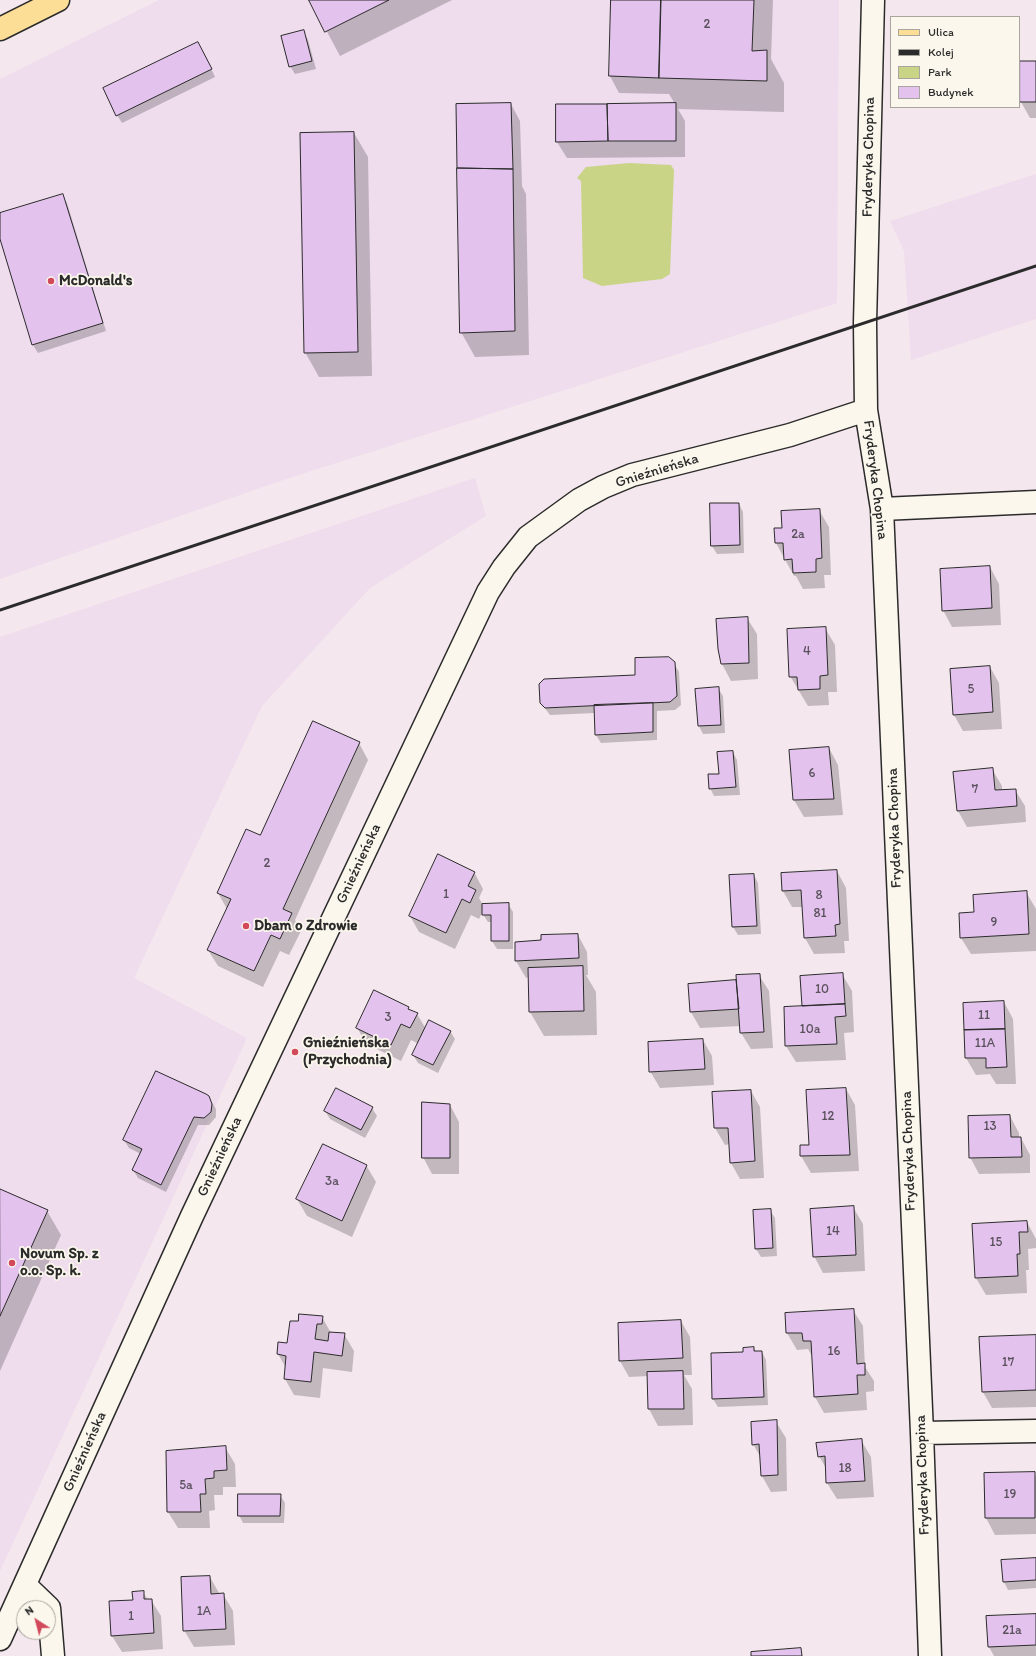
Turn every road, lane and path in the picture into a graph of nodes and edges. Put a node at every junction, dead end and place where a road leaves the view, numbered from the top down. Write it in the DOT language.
graph roads {
  1 [pos="58,0"];
  2 [pos="873,0"];
  3 [pos="0,29"];
  4 [pos="866,410"];
  5 [pos="1036,502"];
  6 [pos="882,509"];
  7 [pos="1036,1431"];
  8 [pos="922,1433"];
  9 [pos="25,1585"];
  10 [pos="0,1639"];
  11 [pos="53,1656"];
  12 [pos="930,1656"];
  1 -- 3 [label="main road"];
  2 -- 4 [label="street, Fryderyka Chopina"];
  4 -- 6 [label="street, Fryderyka Chopina"];
  4 -- 9 [label="street, Gnieźnieńska"];
  5 -- 6 [label="street"];
  6 -- 8 [label="street, Fryderyka Chopina"];
  7 -- 8 [label="street"];
  8 -- 12 [label="street, Fryderyka Chopina"];
  9 -- 10 [label="street, Gnieźnieńska"];
  9 -- 11 [label="street"];
}
